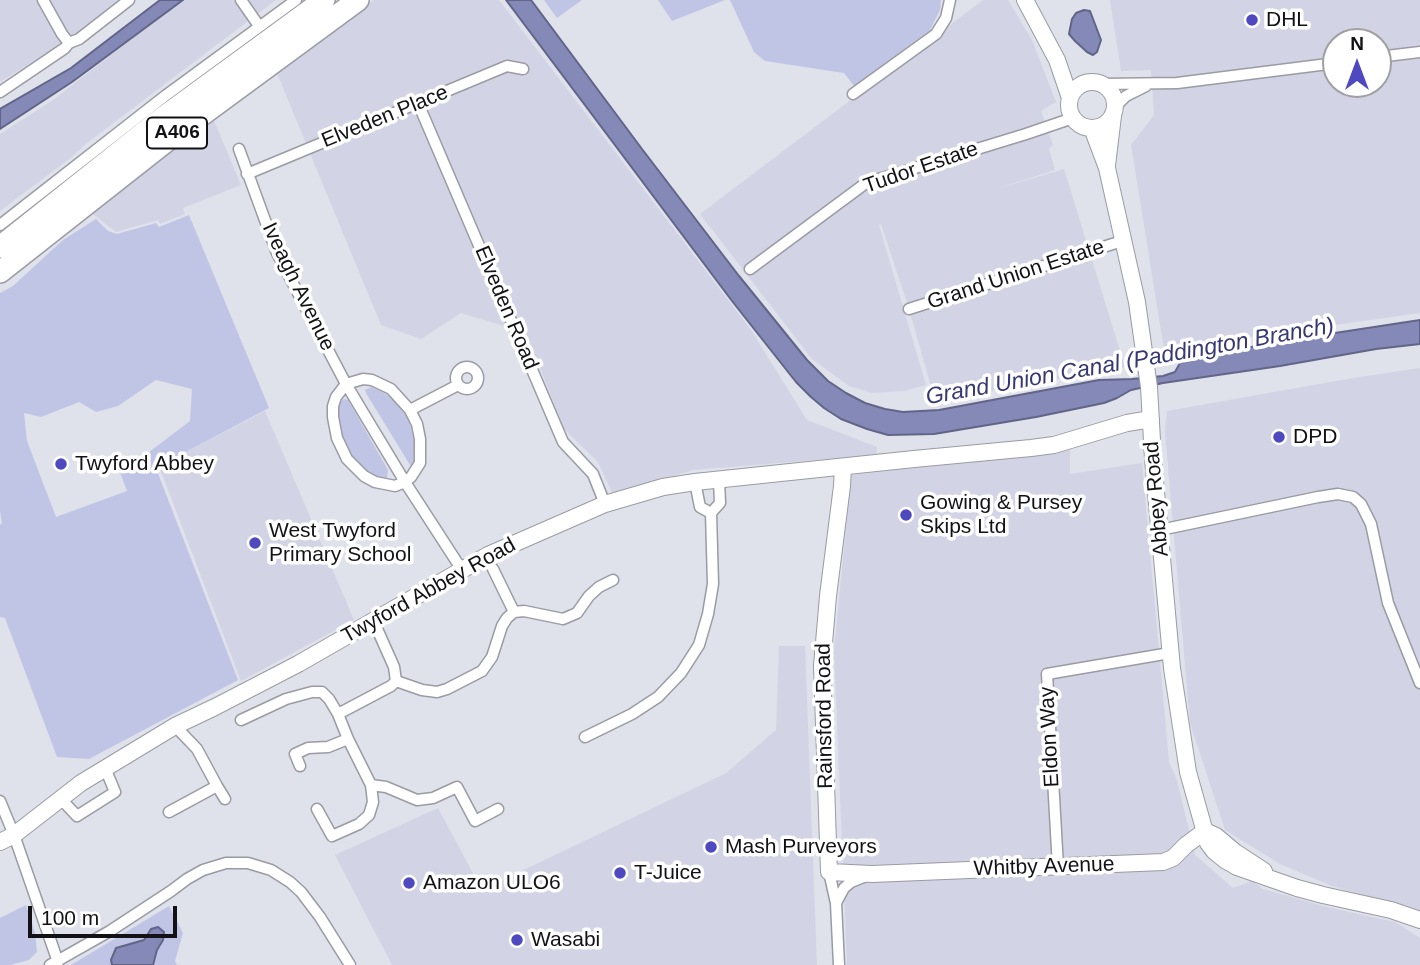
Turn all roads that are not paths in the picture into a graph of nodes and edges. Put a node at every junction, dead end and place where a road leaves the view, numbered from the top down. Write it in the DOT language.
graph roads {
  1 [pos="43,0"];
  2 [pos="130,0"];
  3 [pos="241,0"];
  4 [pos="296,0"];
  5 [pos="324,0"];
  6 [pos="358,0"];
  7 [pos="950,0"];
  8 [pos="1025,0"];
  9 [pos="260,26"];
  10 [pos="69,43"];
  11 [pos="1420,52"];
  12 [pos="1392,55"];
  13 [pos="1057,60"];
  14 [pos="1322,65"];
  15 [pos="523,69"];
  16 [pos="1096,83"];
  17 [pos="1152,84"];
  18 [pos="0,92"];
  19 [pos="853,94"];
  20 [pos="1070,98"];
  21 [pos="418,103"];
  22 [pos="1114,113"];
  23 [pos="1073,118"];
  24 [pos="1092,128"];
  25 [pos="239,149"];
  26 [pos="1107,168"];
  27 [pos="247,174"];
  28 [pos="0,225"];
  29 [pos="1122,241"];
  30 [pos="0,247"];
  31 [pos="750,269"];
  32 [pos="0,272"];
  33 [pos="909,309"];
  34 [pos="346,384"];
  35 [pos="458,385"];
  36 [pos="410,410"];
  37 [pos="1151,419"];
  38 [pos="843,467"];
  39 [pos="719,480"];
  40 [pos="405,482"];
  41 [pos="695,482"];
  42 [pos="605,504"];
  43 [pos="711,513"];
  44 [pos="1160,530"];
  45 [pos="493,569"];
  46 [pos="462,570"];
  47 [pos="613,580"];
  48 [pos="514,612"];
  49 [pos="374,621"];
  50 [pos="1170,653"];
  51 [pos="396,681"];
  52 [pos="1420,684"];
  53 [pos="338,714"];
  54 [pos="241,720"];
  55 [pos="175,726"];
  56 [pos="585,737"];
  57 [pos="348,739"];
  58 [pos="300,765"];
  59 [pos="105,768"];
  60 [pos="451,774"];
  61 [pos="371,785"];
  62 [pos="217,786"];
  63 [pos="457,787"];
  64 [pos="60,798"];
  65 [pos="225,799"];
  66 [pos="0,801"];
  67 [pos="317,809"];
  68 [pos="498,809"];
  69 [pos="169,812"];
  70 [pos="1205,831"];
  71 [pos="7,838"];
  72 [pos="1058,867"];
  73 [pos="829,872"];
  74 [pos="872,874"];
  75 [pos="836,903"];
  76 [pos="1420,920"];
  77 [pos="54,963"];
  78 [pos="350,965"];
  79 [pos="839,965"];
  1 -- 10 [label="street"];
  2 -- 10 [label="street"];
  3 -- 9 [label="street"];
  4 -- 9 [label="street"];
  5 -- 30 [label="highway, A406"];
  6 -- 32 [label="highway, A406"];
  7 -- 19 [label="street"];
  8 -- 13 [label="street"];
  9 -- 28 [label="street"];
  10 -- 18 [label="street"];
  11 -- 12 [label="street"];
  13 -- 16 [label="street"];
  13 -- 20 [label="street"];
  14 -- 17 [label="street"];
  15 -- 21 [label="street, Elveden Place"];
  16 -- 17 [label="street"];
  16 -- 20 [label="street"];
  16 -- 22 [label="street"];
  17 -- 22 [label="street"];
  20 -- 23 [label="street"];
  21 -- 27 [label="street, Elveden Place"];
  21 -- 42 [label="street, Elveden Road"];
  22 -- 24 [label="street"];
  22 -- 26 [label="street, Abbey Road"];
  23 -- 24 [label="street"];
  23 -- 31 [label="street, Tudor Estate"];
  24 -- 26 [label="street, Abbey Road"];
  25 -- 27 [label="street, Iveagh Avenue"];
  26 -- 29 [label="street, Abbey Road"];
  27 -- 34 [label="street, Iveagh Avenue"];
  29 -- 33 [label="street, Grand Union Estate"];
  29 -- 37 [label="street, Abbey Road"];
  34 -- 36 [label="street"];
  34 -- 40 [label="street, Iveagh Avenue"];
  34 -- 40 [label="street"];
  35 -- 36 [label="street"];
  36 -- 40 [label="street"];
  37 -- 38 [label="street, Twyford Abbey Road"];
  37 -- 44 [label="street, Abbey Road"];
  38 -- 39 [label="street, Twyford Abbey Road"];
  38 -- 73 [label="street, Rainsford Road"];
  39 -- 41 [label="street, Twyford Abbey Road"];
  39 -- 43 [label="street"];
  40 -- 46 [label="street, Iveagh Avenue"];
  41 -- 42 [label="street, Twyford Abbey Road"];
  41 -- 43 [label="street"];
  42 -- 46 [label="street, Twyford Abbey Road"];
  43 -- 56 [label="street"];
  44 -- 50 [label="street, Abbey Road"];
  44 -- 52 [label="street"];
  45 -- 48 [label="street"];
  46 -- 49 [label="street, Twyford Abbey Road"];
  47 -- 48 [label="street"];
  48 -- 51 [label="street"];
  49 -- 51 [label="street"];
  49 -- 55 [label="street, Twyford Abbey Road"];
  50 -- 70 [label="street, Abbey Road"];
  50 -- 72 [label="street, Eldon Way"];
  51 -- 53 [label="street"];
  53 -- 54 [label="street"];
  53 -- 57 [label="street"];
  55 -- 59 [label="street, Twyford Abbey Road"];
  55 -- 62 [label="street"];
  57 -- 58 [label="street"];
  57 -- 61 [label="street"];
  59 -- 64 [label="street, Twyford Abbey Road"];
  59 -- 64 [label="street"];
  60 -- 63 [label="street"];
  61 -- 63 [label="street"];
  61 -- 67 [label="street"];
  62 -- 65 [label="street"];
  62 -- 69 [label="street"];
  63 -- 68 [label="street"];
  64 -- 71 [label="street, Twyford Abbey Road"];
  66 -- 71 [label="street"];
  70 -- 72 [label="street, Whitby Avenue"];
  70 -- 76 [label="street, Abbey Road"];
  71 -- 77 [label="street"];
  72 -- 74 [label="street, Whitby Avenue"];
  73 -- 74 [label="street, Whitby Avenue"];
  73 -- 75 [label="street, Rainsford Road"];
  74 -- 75 [label="street, Whitby Avenue"];
  75 -- 79 [label="street, Rainsford Road"];
  77 -- 78 [label="street"];
}
